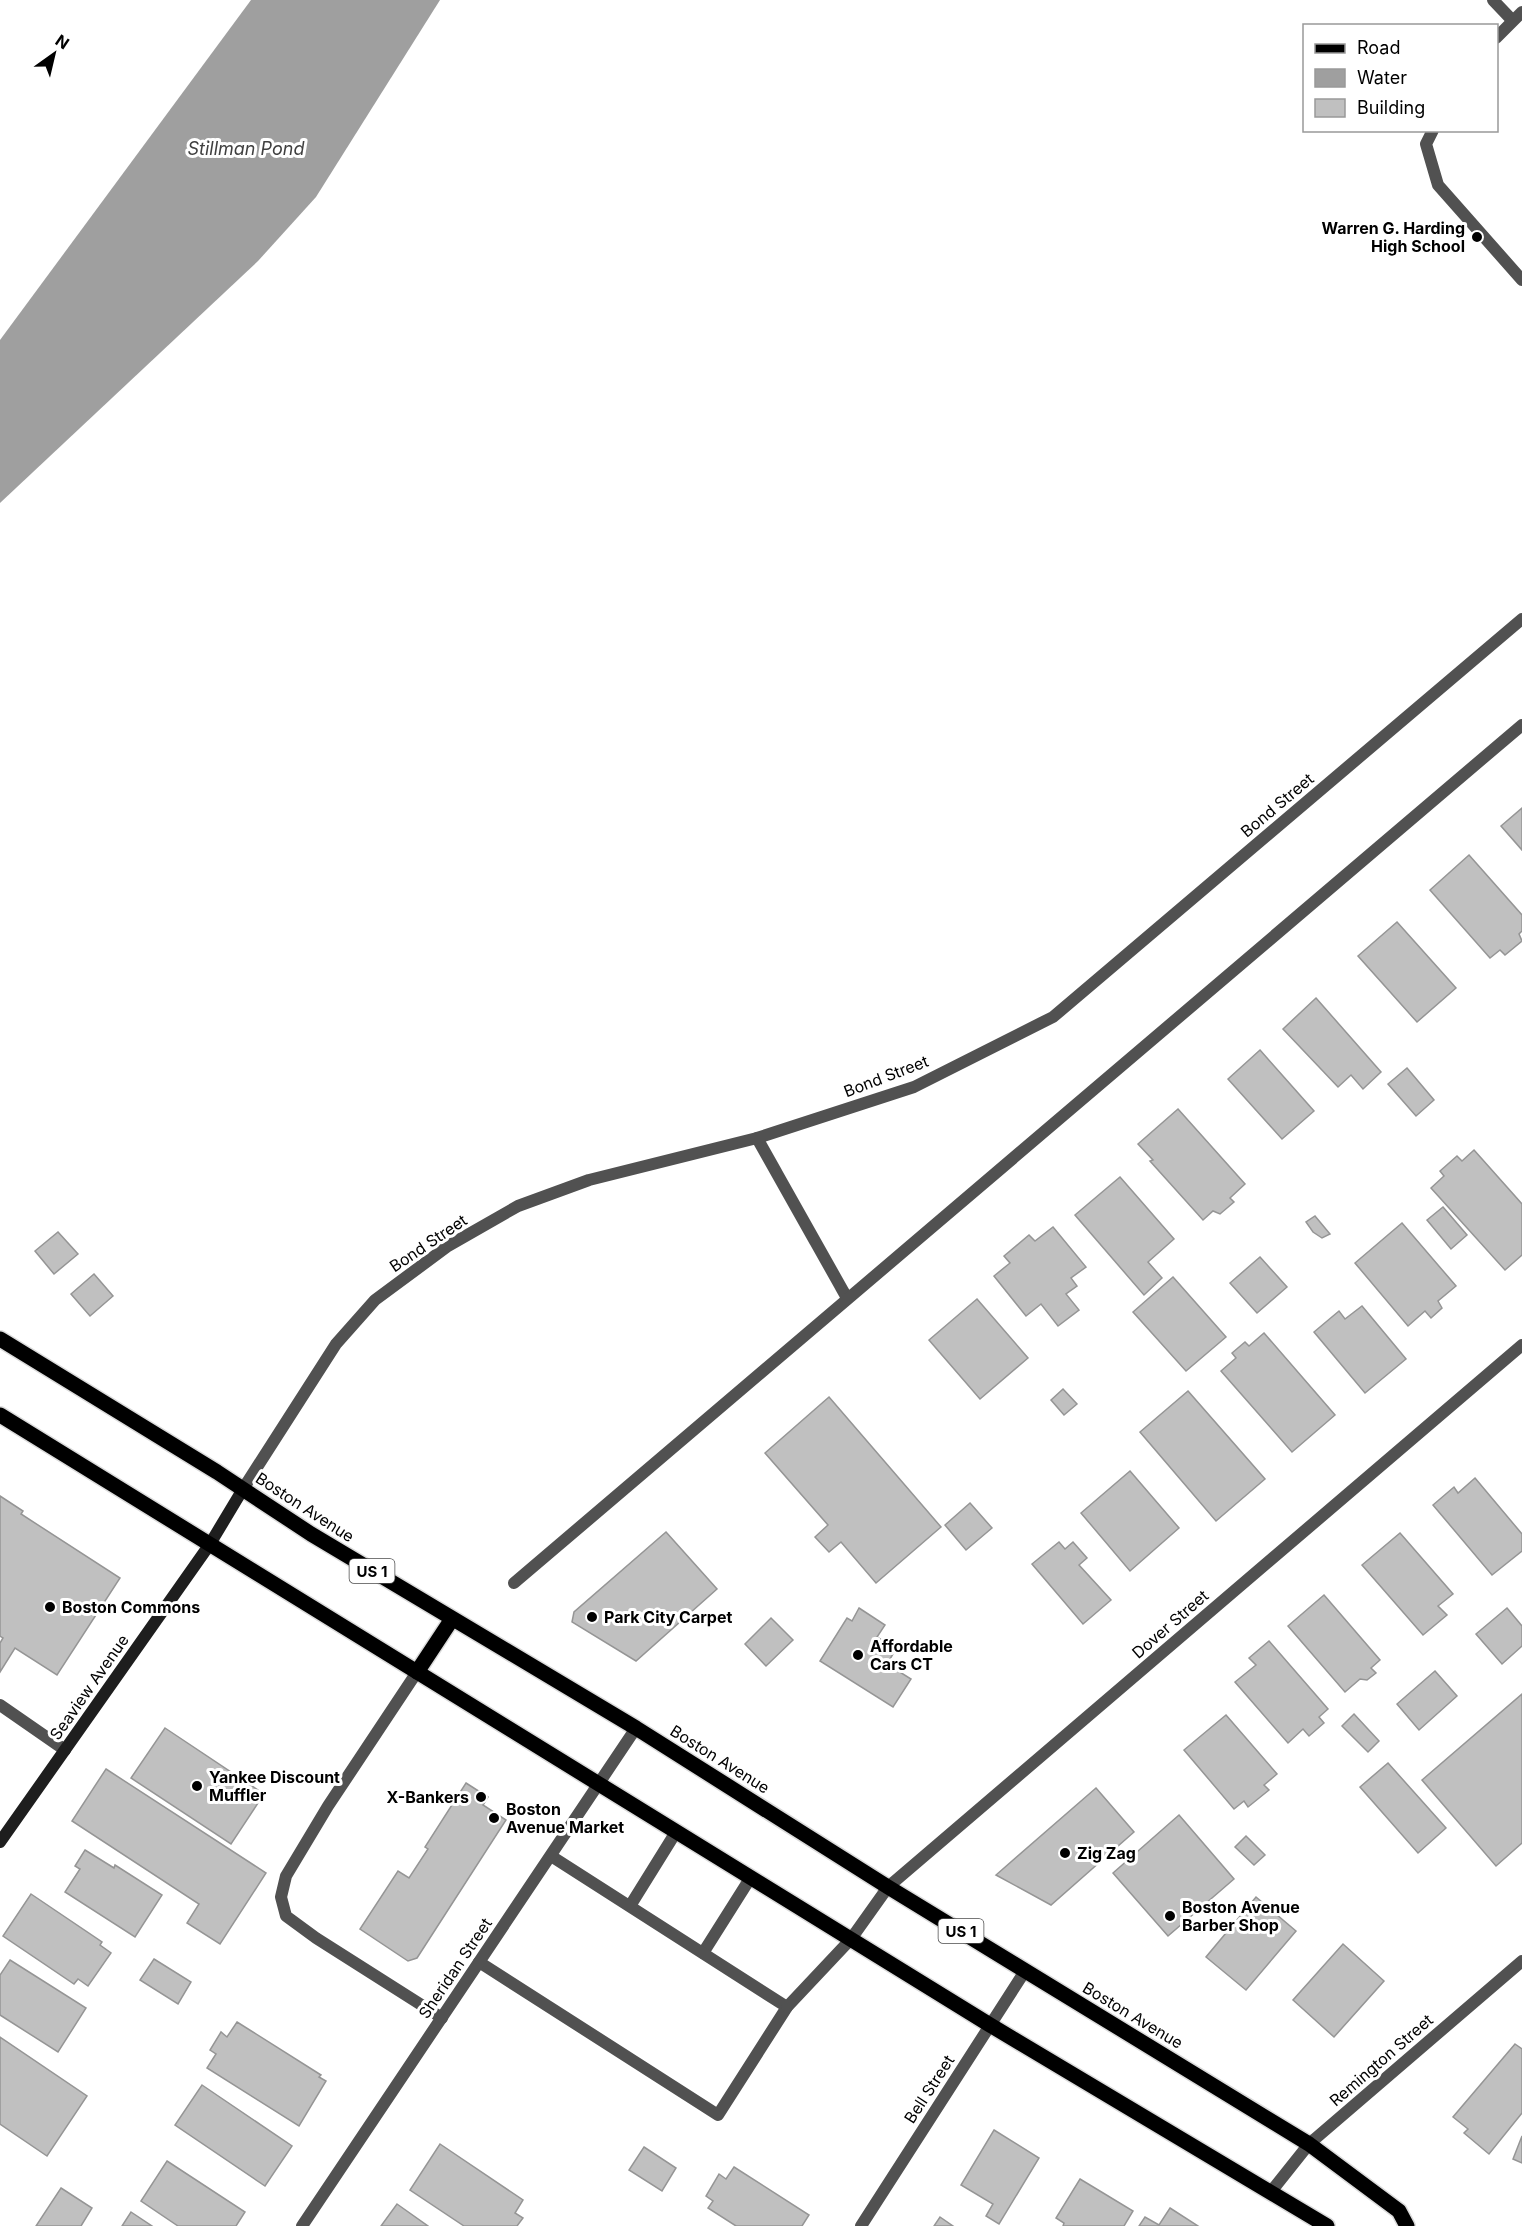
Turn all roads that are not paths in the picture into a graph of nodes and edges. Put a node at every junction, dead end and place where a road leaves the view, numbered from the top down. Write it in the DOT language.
graph roads {
  1 [pos="1493,0"];
  2 [pos="1522,12"];
  3 [pos="1512,21"];
  4 [pos="1498,37"];
  5 [pos="1432,132"];
  6 [pos="1522,280"];
  7 [pos="1522,619"];
  8 [pos="1522,725"];
  9 [pos="757,1138"];
  10 [pos="847,1298"];
  11 [pos="0,1339"];
  12 [pos="1522,1345"];
  13 [pos="0,1415"];
  14 [pos="243,1489"];
  15 [pos="210,1544"];
  16 [pos="514,1582"];
  17 [pos="452,1619"];
  18 [pos="417,1672"];
  19 [pos="0,1705"];
  20 [pos="636,1728"];
  21 [pos="65,1750"];
  22 [pos="599,1785"];
  23 [pos="676,1832"];
  24 [pos="0,1842"];
  25 [pos="551,1856"];
  26 [pos="750,1877"];
  27 [pos="888,1887"];
  28 [pos="630,1906"];
  29 [pos="851,1939"];
  30 [pos="703,1953"];
  31 [pos="1522,1961"];
  32 [pos="479,1962"];
  33 [pos="1025,1971"];
  34 [pos="787,2007"];
  35 [pos="442,2018"];
  36 [pos="990,2025"];
  37 [pos="1309,2144"];
  38 [pos="1270,2193"];
  39 [pos="302,2226"];
  40 [pos="861,2226"];
  41 [pos="1327,2226"];
  42 [pos="1407,2226"];
  1 -- 3 [label="street"];
  2 -- 3 [label="street"];
  3 -- 4 [label="street"];
  5 -- 6 [label="street"];
  7 -- 9 [label="street, Bond Street"];
  8 -- 10 [label="street"];
  9 -- 10 [label="street"];
  9 -- 14 [label="street, Bond Street"];
  10 -- 16 [label="street"];
  11 -- 14 [label="main road, Boston Avenue / US 1"];
  12 -- 27 [label="street, Dover Street"];
  13 -- 15 [label="main road"];
  14 -- 15 [label="main road, Seaview Avenue"];
  14 -- 17 [label="main road, Boston Avenue / US 1"];
  15 -- 18 [label="main road"];
  15 -- 21 [label="main road, Seaview Avenue"];
  17 -- 18 [label="main road"];
  17 -- 20 [label="main road, Boston Avenue / US 1"];
  18 -- 22 [label="main road"];
  18 -- 35 [label="street"];
  19 -- 21 [label="street"];
  20 -- 22 [label="street, Sheridan Street"];
  20 -- 27 [label="main road, Boston Avenue / US 1"];
  21 -- 24 [label="main road, Seaview Avenue"];
  22 -- 23 [label="main road"];
  22 -- 25 [label="street, Sheridan Street"];
  23 -- 26 [label="main road"];
  23 -- 28 [label="street"];
  25 -- 28 [label="street"];
  25 -- 32 [label="street, Sheridan Street"];
  26 -- 29 [label="main road"];
  26 -- 30 [label="street"];
  27 -- 29 [label="street, Dover Street"];
  27 -- 33 [label="main road, Boston Avenue / US 1"];
  28 -- 30 [label="street"];
  29 -- 34 [label="street, Dover Street"];
  29 -- 36 [label="main road"];
  30 -- 34 [label="street"];
  31 -- 37 [label="street, Remington Street"];
  32 -- 34 [label="street, Dover Street"];
  32 -- 35 [label="street, Sheridan Street"];
  33 -- 36 [label="street, Bell Street"];
  33 -- 37 [label="main road, Boston Avenue / US 1"];
  35 -- 39 [label="street, Sheridan Street"];
  36 -- 38 [label="main road"];
  36 -- 40 [label="street, Bell Street"];
  37 -- 38 [label="street, Remington Street"];
  37 -- 42 [label="main road, Boston Avenue / US 1"];
  38 -- 41 [label="main road"];
}
